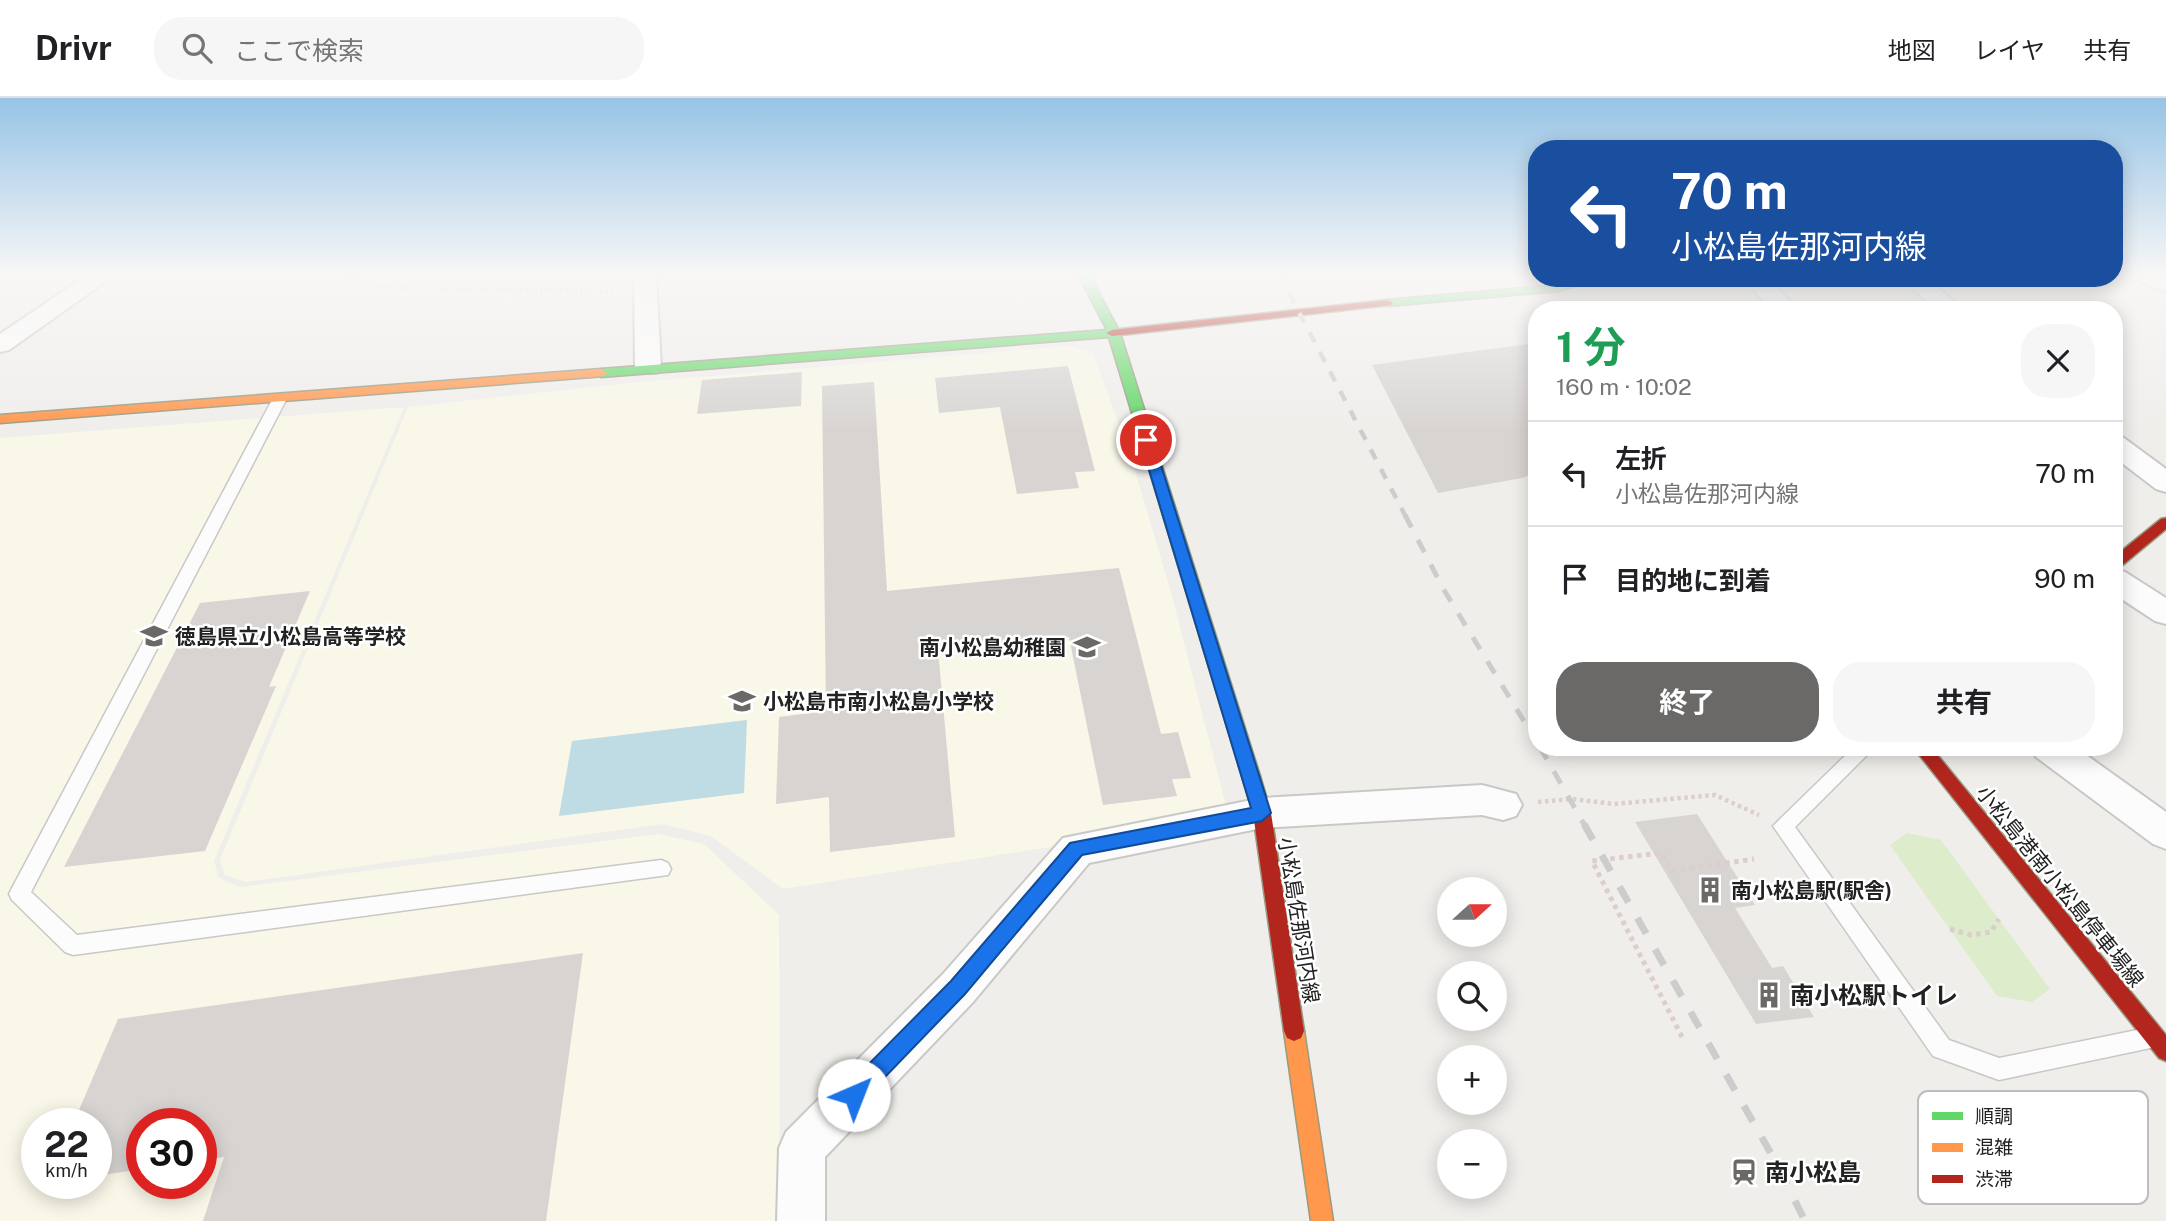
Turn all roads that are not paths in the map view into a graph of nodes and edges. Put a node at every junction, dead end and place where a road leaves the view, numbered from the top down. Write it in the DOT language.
graph roads {
  1 [pos="27,326"];
  2 [pos="647,326"];
  3 [pos="1111,326"];
  4 [pos="1169,326"];
  5 [pos="1114,333"];
  6 [pos="0,345"];
  7 [pos="648,368"];
  8 [pos="279,400"];
  9 [pos="0,419"];
  10 [pos="2123,451"];
  11 [pos="2166,483"];
  12 [pos="2166,522"];
  13 [pos="2123,558"];
  14 [pos="2123,585"];
  15 [pos="2166,613"];
  16 [pos="1857,756"];
  17 [pos="1928,756"];
  18 [pos="2061,756"];
  19 [pos="1503,805"];
  20 [pos="1262,813"];
  21 [pos="2166,834"];
  22 [pos="661,869"];
  23 [pos="2160,1044"];
  24 [pos="802,1221"];
  25 [pos="1322,1221"];
  1 -- 6 [label="street"];
  2 -- 7 [label="street"];
  3 -- 5 [label="street, 小松島佐那河内線"];
  4 -- 5 [label="street"];
  5 -- 7 [label="street"];
  5 -- 20 [label="street, 小松島佐那河内線"];
  7 -- 8 [label="street"];
  8 -- 9 [label="street"];
  8 -- 22 [label="lane"];
  10 -- 11 [label="street"];
  12 -- 13 [label="street"];
  14 -- 15 [label="street"];
  16 -- 23 [label="lane"];
  17 -- 23 [label="street, 小松島港南小松島停車場線"];
  18 -- 21 [label="street"];
  19 -- 20 [label="street"];
  20 -- 24 [label="street"];
  20 -- 25 [label="street, 小松島佐那河内線"];
}
